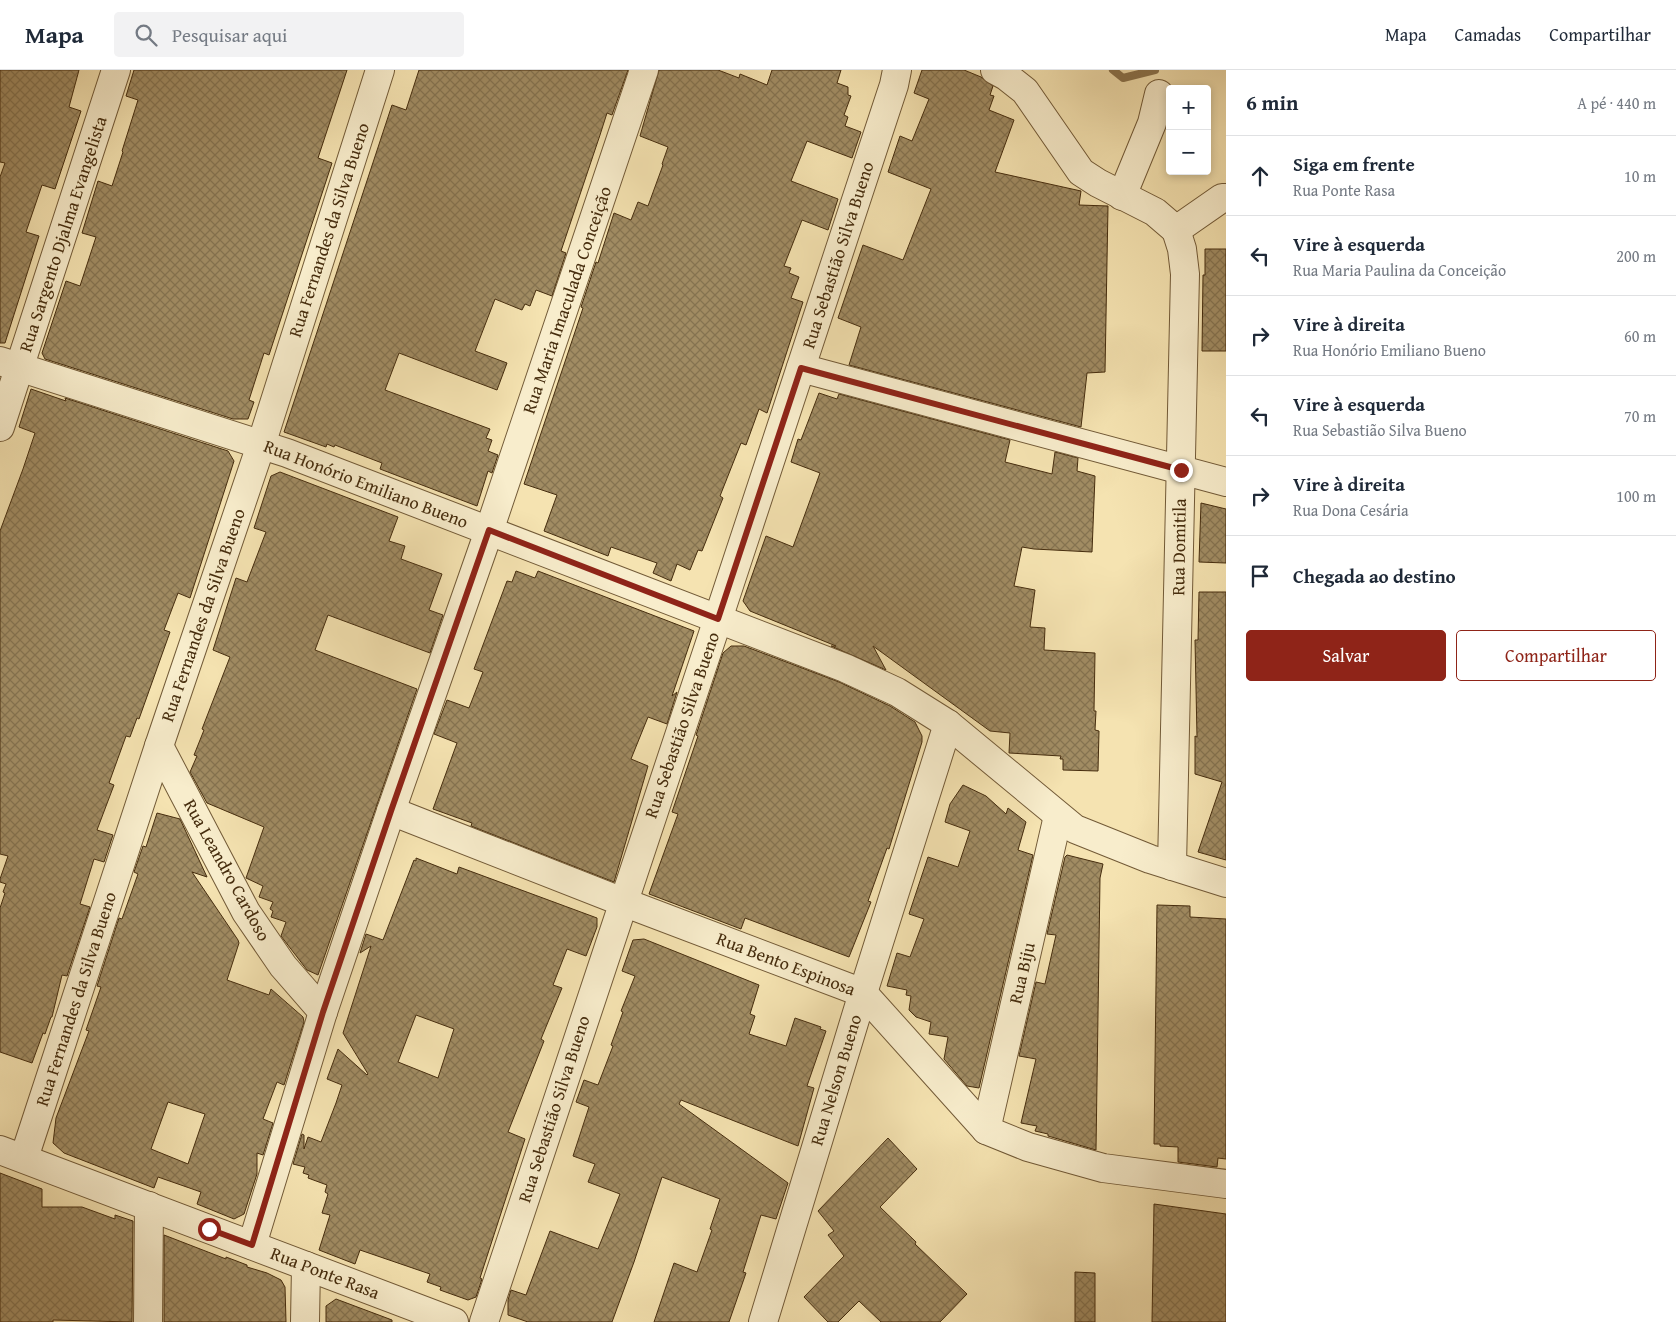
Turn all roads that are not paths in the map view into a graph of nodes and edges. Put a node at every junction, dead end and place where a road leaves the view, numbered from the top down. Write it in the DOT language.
graph roads {
  1 [pos="116,70"];
  2 [pos="380,70"];
  3 [pos="644,70"];
  4 [pos="897,70"];
  5 [pos="995,70"];
  6 [pos="1159,94"];
  7 [pos="1122,196"];
  8 [pos="1226,198"];
  9 [pos="1176,230"];
  10 [pos="10,364"];
  11 [pos="801,368"];
  12 [pos="0,427"];
  13 [pos="261,445"];
  14 [pos="1181,470"];
  15 [pos="1226,482"];
  16 [pos="489,530"];
  17 [pos="718,619"];
  18 [pos="948,724"];
  19 [pos="159,746"];
  20 [pos="391,811"];
  21 [pos="1058,816"];
  22 [pos="1172,866"];
  23 [pos="1226,883"];
  24 [pos="623,902"];
  25 [pos="863,994"];
  26 [pos="323,1012"];
  27 [pos="986,1130"];
  28 [pos="12,1154"];
  29 [pos="1226,1184"];
  30 [pos="149,1206"];
  31 [pos="252,1245"];
  32 [pos="306,1266"];
  33 [pos="148,1322"];
  34 [pos="305,1322"];
  35 [pos="454,1322"];
  36 [pos="484,1322"];
  37 [pos="763,1322"];
  1 -- 10 [label="street, Rua Sargento Djalma Evangelista"];
  2 -- 13 [label="street, Rua Fernandes da Silva Bueno"];
  3 -- 16 [label="street, Rua Maria Imaculada Conceição"];
  4 -- 11 [label="street, Rua Sebastião Silva Bueno"];
  5 -- 7 [label="street"];
  6 -- 7 [label="street"];
  7 -- 9 [label="street"];
  8 -- 9 [label="street"];
  9 -- 14 [label="street, Rua Domitila"];
  10 -- 12 [label="street, Rua Sargento Djalma Evangelista"];
  10 -- 13 [label="street, Rua Honório Emiliano Bueno"];
  11 -- 14 [label="street"];
  11 -- 17 [label="street, Rua Sebastião Silva Bueno"];
  13 -- 16 [label="street, Rua Honório Emiliano Bueno"];
  13 -- 19 [label="street, Rua Fernandes da Silva Bueno"];
  14 -- 15 [label="street"];
  14 -- 22 [label="street, Rua Domitila"];
  16 -- 17 [label="street, Rua Honório Emiliano Bueno"];
  16 -- 20 [label="street, Rua Maria Imaculada Conceição"];
  17 -- 18 [label="street, Rua Honório Emiliano Bueno"];
  17 -- 24 [label="street, Rua Sebastião Silva Bueno"];
  18 -- 21 [label="street, Rua Honório Emiliano Bueno"];
  18 -- 25 [label="street, Rua Nelson Bueno"];
  19 -- 26 [label="street, Rua Leandro Cardoso"];
  19 -- 28 [label="street, Rua Fernandes da Silva Bueno"];
  20 -- 24 [label="street, Rua Bento Espinosa"];
  20 -- 26 [label="street, Rua Maria Imaculada Conceição"];
  21 -- 22 [label="street, Rua Honório Emiliano Bueno"];
  21 -- 27 [label="street, Rua Biju"];
  22 -- 23 [label="street, Rua Honório Emiliano Bueno"];
  24 -- 25 [label="street, Rua Bento Espinosa"];
  24 -- 36 [label="street, Rua Sebastião Silva Bueno"];
  25 -- 27 [label="street, Rua Bento Espinosa"];
  25 -- 37 [label="street, Rua Nelson Bueno"];
  26 -- 31 [label="street, Rua Maria Imaculada Conceição"];
  27 -- 29 [label="street, Rua Bento Espinosa"];
  28 -- 30 [label="street, Rua Ponte Rasa"];
  30 -- 31 [label="street, Rua Ponte Rasa"];
  30 -- 33 [label="street"];
  31 -- 32 [label="street, Rua Ponte Rasa"];
  32 -- 34 [label="street"];
  32 -- 35 [label="street, Rua Ponte Rasa"];
}
